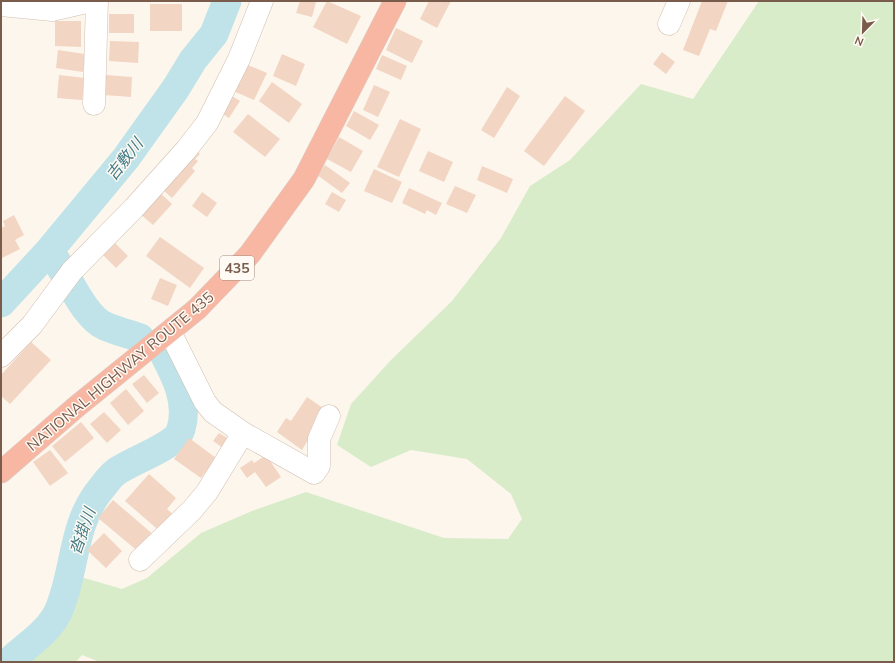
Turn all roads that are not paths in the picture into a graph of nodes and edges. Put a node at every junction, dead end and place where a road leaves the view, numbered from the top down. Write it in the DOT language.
graph roads {
  1 [pos="91,1"];
  2 [pos="97,1"];
  3 [pos="262,1"];
  4 [pos="395,1"];
  5 [pos="679,1"];
  6 [pos="1,5"];
  7 [pos="669,24"];
  8 [pos="94,104"];
  9 [pos="170,332"];
  10 [pos="1,356"];
  11 [pos="329,416"];
  12 [pos="243,433"];
  13 [pos="1,472"];
  14 [pos="140,560"];
  1 -- 6 [label="street"];
  2 -- 8 [label="street"];
  3 -- 10 [label="street"];
  4 -- 9 [label="highway, NATIONAL HIGHWAY ROUTE 435 / 435"];
  5 -- 7 [label="street"];
  9 -- 12 [label="street"];
  9 -- 13 [label="highway, NATIONAL HIGHWAY ROUTE 435 / 435"];
  11 -- 12 [label="street"];
  12 -- 14 [label="street"];
}
